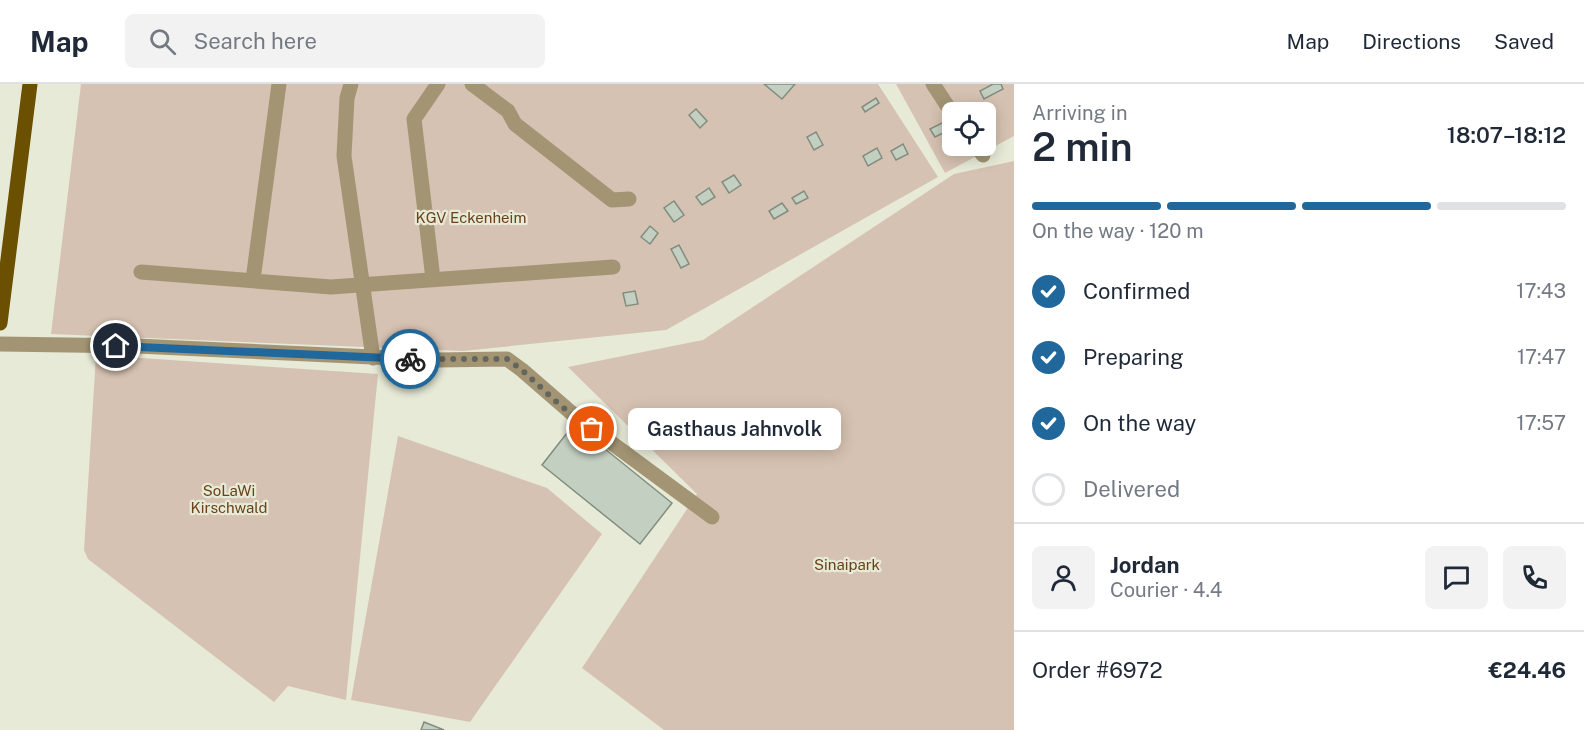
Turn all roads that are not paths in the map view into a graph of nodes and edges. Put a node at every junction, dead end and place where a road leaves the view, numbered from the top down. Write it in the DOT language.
graph roads {
  1 [pos="30,84"];
  2 [pos="279,84"];
  3 [pos="351,84"];
  4 [pos="438,84"];
  5 [pos="472,84"];
  6 [pos="933,84"];
  7 [pos="945,102"];
  8 [pos="629,200"];
  9 [pos="613,267"];
  10 [pos="141,272"];
  11 [pos="433,279"];
  12 [pos="253,280"];
  13 [pos="363,284"];
  14 [pos="0,323"];
  15 [pos="0,344"];
  16 [pos="373,358"];
  17 [pos="712,517"];
  1 -- 14 [label="main road"];
  2 -- 12 [label="street"];
  3 -- 13 [label="street"];
  4 -- 11 [label="street"];
  5 -- 8 [label="street"];
  6 -- 7 [label="street"];
  9 -- 11 [label="street"];
  10 -- 12 [label="street"];
  11 -- 13 [label="street"];
  12 -- 13 [label="street"];
  13 -- 16 [label="street"];
  15 -- 16 [label="street"];
  16 -- 17 [label="street"];
}
